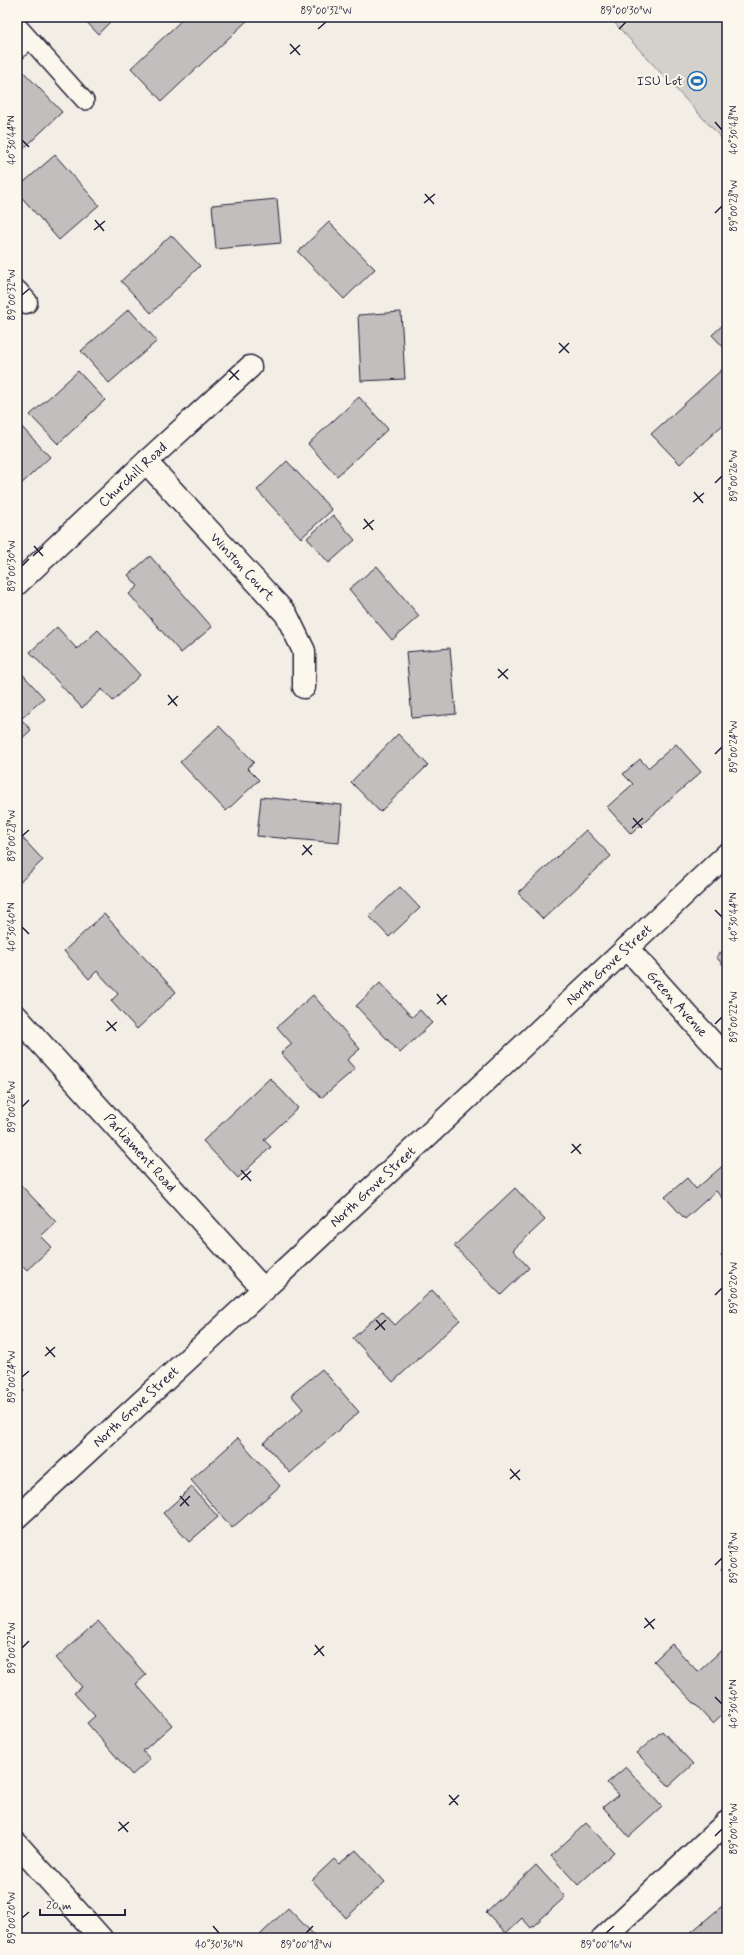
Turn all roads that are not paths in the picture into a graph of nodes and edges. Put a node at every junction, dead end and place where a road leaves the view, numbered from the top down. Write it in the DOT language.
graph roads {
  1 [pos="17,25"];
  2 [pos="29,39"];
  3 [pos="17,51"];
  4 [pos="85,101"];
  5 [pos="250,367"];
  6 [pos="146,462"];
  7 [pos="17,584"];
  8 [pos="304,687"];
  9 [pos="727,854"];
  10 [pos="627,948"];
  11 [pos="17,1017"];
  12 [pos="727,1059"];
  13 [pos="264,1290"];
  14 [pos="17,1517"];
  15 [pos="727,1822"];
  16 [pos="17,1844"];
  17 [pos="98,1937"];
  18 [pos="603,1938"];
  1 -- 2 [label="lane"];
  2 -- 3 [label="lane"];
  2 -- 4 [label="lane"];
  5 -- 6 [label="street, Churchill Road"];
  6 -- 7 [label="street, Churchill Road"];
  6 -- 8 [label="street, Winston Court"];
  9 -- 10 [label="street, North Grove Street"];
  10 -- 12 [label="street, Green Avenue"];
  10 -- 13 [label="street, North Grove Street"];
  11 -- 13 [label="street, Parliament Road"];
  13 -- 14 [label="street, North Grove Street"];
  15 -- 18 [label="street"];
  16 -- 17 [label="street"];
}
